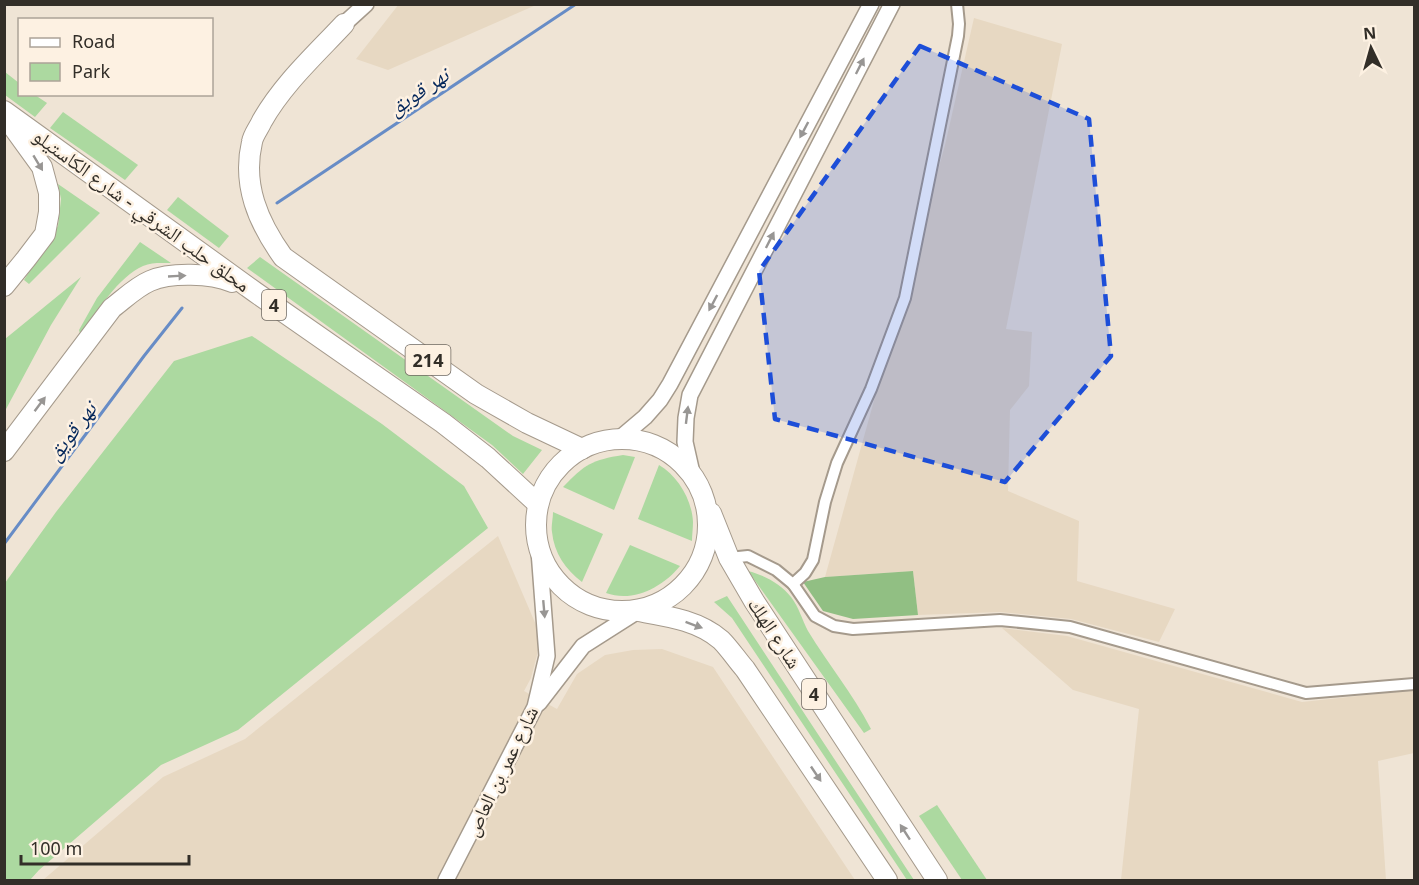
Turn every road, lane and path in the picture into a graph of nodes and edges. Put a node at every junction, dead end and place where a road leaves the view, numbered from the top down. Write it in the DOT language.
graph roads {
  1 [pos="366,4"];
  2 [pos="870,4"];
  3 [pos="892,4"];
  4 [pos="957,4"];
  5 [pos="344,24"];
  6 [pos="4,113"];
  7 [pos="4,286"];
  8 [pos="255,292"];
  9 [pos="619,439"];
  10 [pos="582,449"];
  11 [pos="4,451"];
  12 [pos="692,472"];
  13 [pos="706,500"];
  14 [pos="538,504"];
  15 [pos="539,551"];
  16 [pos="729,558"];
  17 [pos="794,584"];
  18 [pos="638,611"];
  19 [pos="1414,684"];
  20 [pos="535,707"];
  21 [pos="446,880"];
  22 [pos="887,880"];
  23 [pos="937,880"];
  1 -- 5 [label="main road"];
  2 -- 9 [label="main road, one-way"];
  12 -- 3 [label="main road, one-way"];
  4 -- 17 [label="street"];
  5 -- 10 [label="highway, 214"];
  6 -- 7 [label="highway, one-way"];
  6 -- 8 [label="highway, محلق حلب الشرقي - شارع الكاستيلو / 4"];
  11 -- 8 [label="highway, one-way"];
  8 -- 14 [label="highway, محلق حلب الشرقي - شارع الكاستيلو / 4"];
  9 -- 10 [label="highway"];
  9 -- 12 [label="highway"];
  10 -- 14 [label="highway"];
  12 -- 13 [label="highway"];
  13 -- 16 [label="highway, شارع الهلك / 4"];
  13 -- 18 [label="highway"];
  14 -- 15 [label="highway"];
  15 -- 18 [label="highway"];
  15 -- 20 [label="main road, شارع عمر بن العاص, one-way"];
  16 -- 17 [label="street"];
  23 -- 16 [label="highway, شارع الهلك / 4, one-way"];
  17 -- 19 [label="street"];
  18 -- 20 [label="main road"];
  18 -- 22 [label="highway, 4, one-way"];
  20 -- 21 [label="main road, شارع عمر بن العاص"];
}
